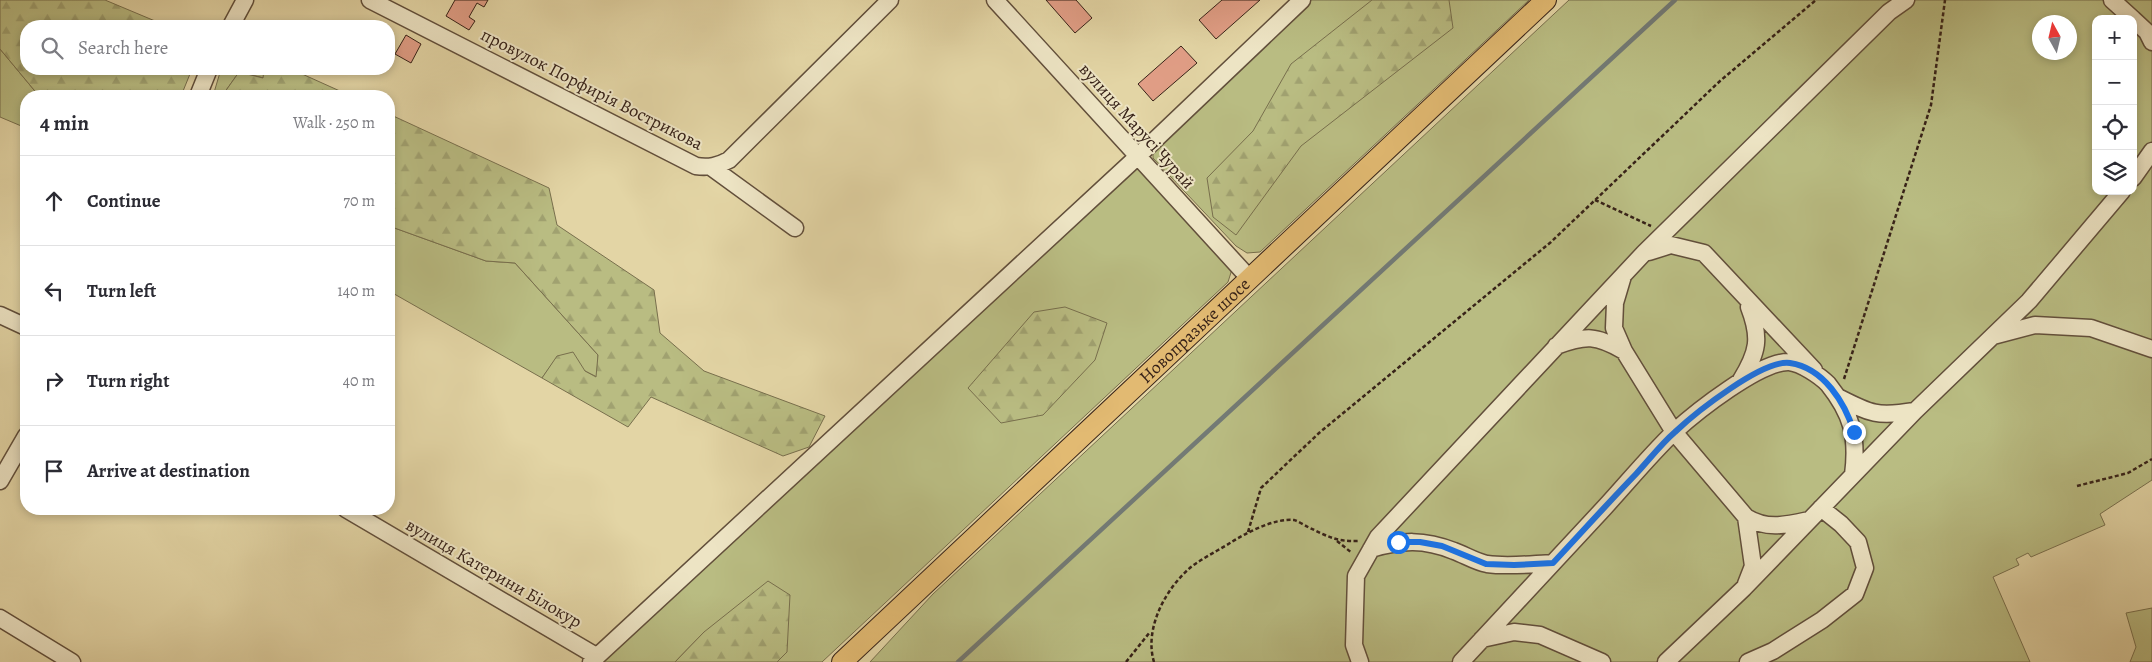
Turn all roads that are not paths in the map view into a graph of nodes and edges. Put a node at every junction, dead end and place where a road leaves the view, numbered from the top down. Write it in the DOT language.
graph roads {
  1 [pos="245,0"];
  2 [pos="370,0"];
  3 [pos="890,0"];
  4 [pos="995,0"];
  5 [pos="1302,0"];
  6 [pos="1546,0"];
  7 [pos="1906,0"];
  8 [pos="2112,0"];
  9 [pos="2129,15"];
  10 [pos="234,20"];
  11 [pos="2137,23"];
  12 [pos="2152,42"];
  13 [pos="207,75"];
  14 [pos="200,90"];
  15 [pos="2152,151"];
  16 [pos="1137,157"];
  17 [pos="711,166"];
  18 [pos="2141,172"];
  19 [pos="2119,195"];
  20 [pos="795,228"];
  21 [pos="1644,253"];
  22 [pos="1624,274"];
  23 [pos="1250,279"];
  24 [pos="1747,300"];
  25 [pos="0,315"];
  26 [pos="20,324"];
  27 [pos="1991,336"];
  28 [pos="1555,346"];
  29 [pos="2152,349"];
  30 [pos="1624,351"];
  31 [pos="1824,380"];
  32 [pos="1739,382"];
  33 [pos="1838,397"];
  34 [pos="1914,412"];
  35 [pos="1674,432"];
  36 [pos="20,446"];
  37 [pos="1853,475"];
  38 [pos="0,481"];
  39 [pos="1821,508"];
  40 [pos="356,515"];
  41 [pos="1746,517"];
  42 [pos="1810,520"];
  43 [pos="1375,543"];
  44 [pos="1553,563"];
  45 [pos="1744,588"];
  46 [pos="0,618"];
  47 [pos="1482,640"];
  48 [pos="594,659"];
  49 [pos="72,662"];
  50 [pos="842,662"];
  51 [pos="1360,662"];
  52 [pos="1461,662"];
  53 [pos="1602,662"];
  54 [pos="1666,662"];
  55 [pos="1748,662"];
  1 -- 10 [label="street"];
  2 -- 17 [label="street, провулок Порфирія Вострикова"];
  3 -- 17 [label="street, провулок Порфирія Вострикова"];
  4 -- 16 [label="street, вулиця Марусі Чурай"];
  5 -- 16 [label="street"];
  6 -- 23 [label="main road, Новопразьке шосе"];
  7 -- 21 [label="street"];
  8 -- 9 [label="street"];
  11 -- 12 [label="street"];
  13 -- 14 [label="street"];
  15 -- 18 [label="street"];
  16 -- 23 [label="street, вулиця Марусі Чурай"];
  16 -- 48 [label="street"];
  17 -- 20 [label="street"];
  19 -- 27 [label="street"];
  21 -- 22 [label="street"];
  21 -- 24 [label="street"];
  22 -- 28 [label="street"];
  22 -- 30 [label="street"];
  23 -- 50 [label="main road, Новопразьке шосе"];
  24 -- 31 [label="street"];
  24 -- 32 [label="street"];
  25 -- 26 [label="street"];
  27 -- 29 [label="street"];
  27 -- 34 [label="street"];
  28 -- 30 [label="street"];
  28 -- 43 [label="street"];
  30 -- 35 [label="street"];
  31 -- 32 [label="street"];
  31 -- 33 [label="street"];
  32 -- 35 [label="street"];
  33 -- 34 [label="street"];
  33 -- 37 [label="street"];
  34 -- 37 [label="street"];
  35 -- 41 [label="street"];
  35 -- 44 [label="street"];
  36 -- 38 [label="street"];
  37 -- 39 [label="street"];
  39 -- 42 [label="street"];
  39 -- 55 [label="street"];
  40 -- 48 [label="street, вулиця Катерини Білокур"];
  41 -- 42 [label="street"];
  41 -- 45 [label="street"];
  42 -- 45 [label="street"];
  43 -- 44 [label="street"];
  43 -- 51 [label="street"];
  44 -- 47 [label="street"];
  45 -- 54 [label="street"];
  46 -- 49 [label="street"];
  47 -- 52 [label="street"];
  47 -- 53 [label="street"];
}
